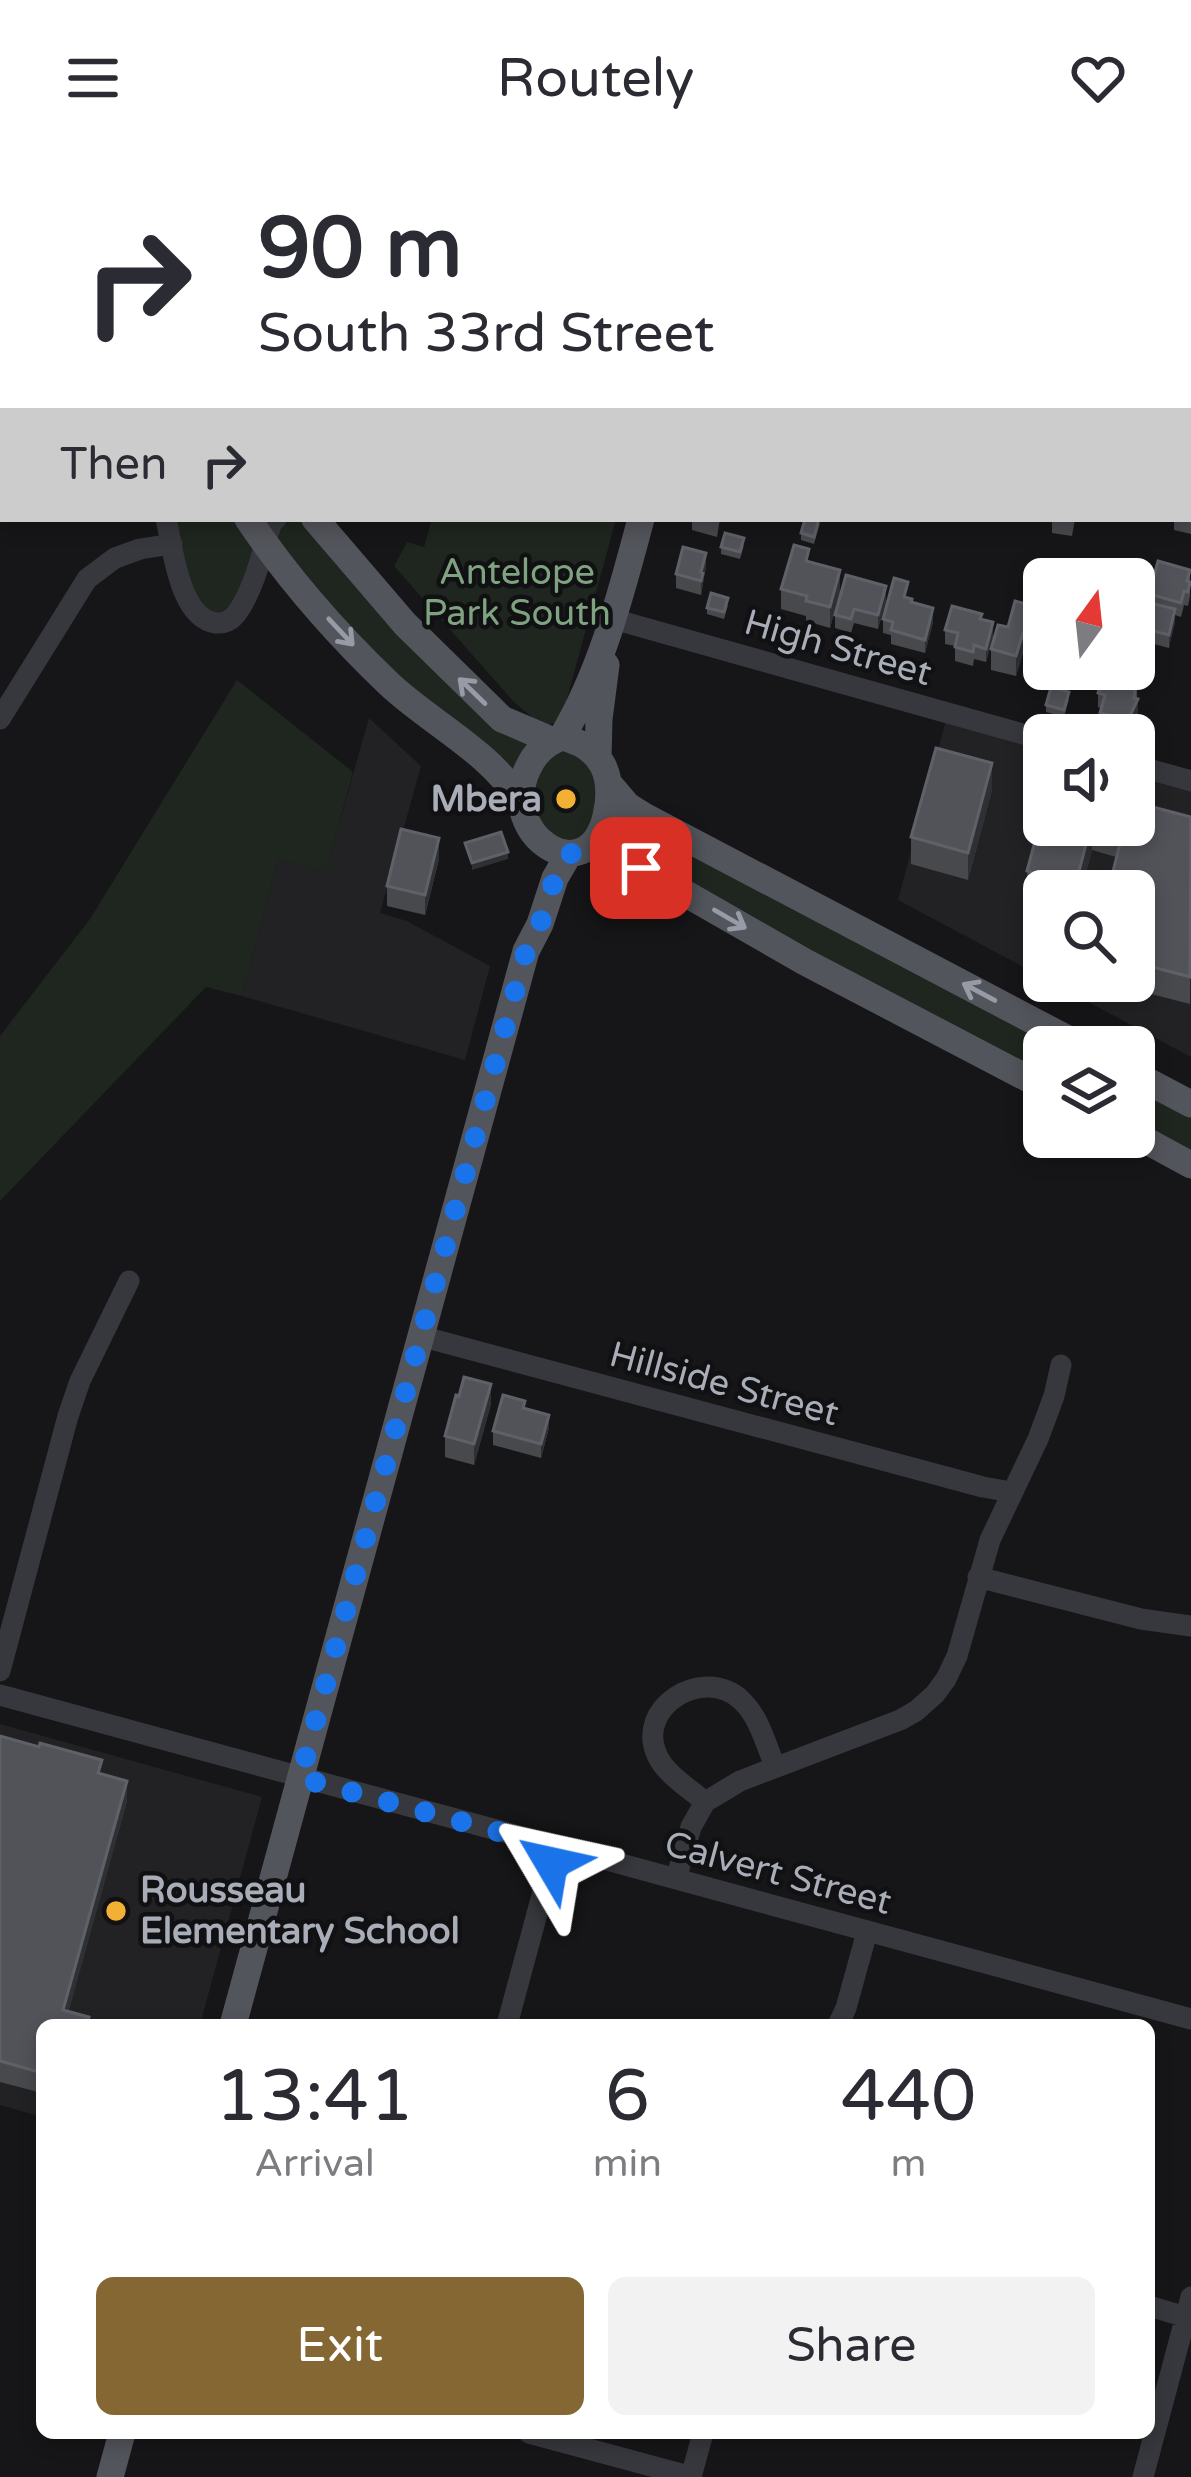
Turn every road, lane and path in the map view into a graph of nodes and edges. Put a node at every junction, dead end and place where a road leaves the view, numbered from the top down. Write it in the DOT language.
graph roads {
  1 [pos="167,522"];
  2 [pos="318,522"];
  3 [pos="640,522"];
  4 [pos="270,531"];
  5 [pos="172,544"];
  6 [pos="614,619"];
  7 [pos="0,719"];
  8 [pos="1023,734"];
  9 [pos="557,739"];
  10 [pos="598,757"];
  11 [pos="1155,771"];
  12 [pos="1191,781"];
  13 [pos="610,785"];
  14 [pos="520,801"];
  15 [pos="534,836"];
  16 [pos="579,850"];
  17 [pos="526,951"];
  18 [pos="1043,1026"];
  19 [pos="1023,1076"];
  20 [pos="1155,1085"];
  21 [pos="1191,1104"];
  22 [pos="1155,1146"];
  23 [pos="1191,1166"];
  24 [pos="128,1281"];
  25 [pos="420,1336"];
  26 [pos="1061,1365"];
  27 [pos="1011,1492"];
  28 [pos="978,1576"];
  29 [pos="1191,1626"];
  30 [pos="0,1671"];
  31 [pos="0,1695"];
  32 [pos="775,1766"];
  33 [pos="300,1778"];
  34 [pos="705,1802"];
  35 [pos="555,1847"];
  36 [pos="676,1880"];
  37 [pos="867,1931"];
  38 [pos="235,2019"];
  39 [pos="509,2019"];
  40 [pos="841,2019"];
  41 [pos="1191,2019"];
  42 [pos="1155,2306"];
  43 [pos="1188,2307"];
  44 [pos="1155,2432"];
  45 [pos="120,2439"];
  46 [pos="551,2439"];
  47 [pos="702,2439"];
  48 [pos="1153,2439"];
  49 [pos="110,2477"];
  50 [pos="692,2477"];
  51 [pos="1143,2477"];
  1 -- 5 [label="street"];
  9 -- 2 [label="main road, one-way"];
  3 -- 6 [label="main road"];
  4 -- 5 [label="street"];
  4 -- 14 [label="main road, one-way"];
  5 -- 7 [label="street"];
  6 -- 8 [label="street, High Street"];
  6 -- 9 [label="main road"];
  6 -- 10 [label="main road"];
  9 -- 10 [label="main road"];
  9 -- 14 [label="main road"];
  10 -- 13 [label="main road"];
  11 -- 12 [label="street"];
  13 -- 16 [label="main road"];
  18 -- 13 [label="main road, one-way"];
  14 -- 15 [label="main road"];
  15 -- 16 [label="main road"];
  15 -- 17 [label="main road"];
  16 -- 17 [label="main road"];
  16 -- 19 [label="main road, one-way"];
  17 -- 25 [label="main road"];
  20 -- 21 [label="main road"];
  22 -- 23 [label="main road"];
  24 -- 30 [label="street"];
  25 -- 27 [label="street, Hillside Street"];
  25 -- 33 [label="main road"];
  26 -- 27 [label="street"];
  27 -- 28 [label="street"];
  28 -- 29 [label="street"];
  28 -- 32 [label="street"];
  31 -- 33 [label="street, Calvert Street"];
  32 -- 34 [label="street"];
  32 -- 34 [label="street"];
  33 -- 35 [label="street, Calvert Street"];
  33 -- 38 [label="main road"];
  34 -- 36 [label="street"];
  35 -- 36 [label="street, Calvert Street"];
  35 -- 39 [label="street"];
  36 -- 37 [label="street, Calvert Street"];
  37 -- 40 [label="street"];
  37 -- 41 [label="street, Calvert Street"];
  42 -- 43 [label="street"];
  43 -- 44 [label="street"];
  45 -- 49 [label="main road"];
  46 -- 50 [label="street"];
  47 -- 50 [label="street"];
  48 -- 51 [label="street"];
}
